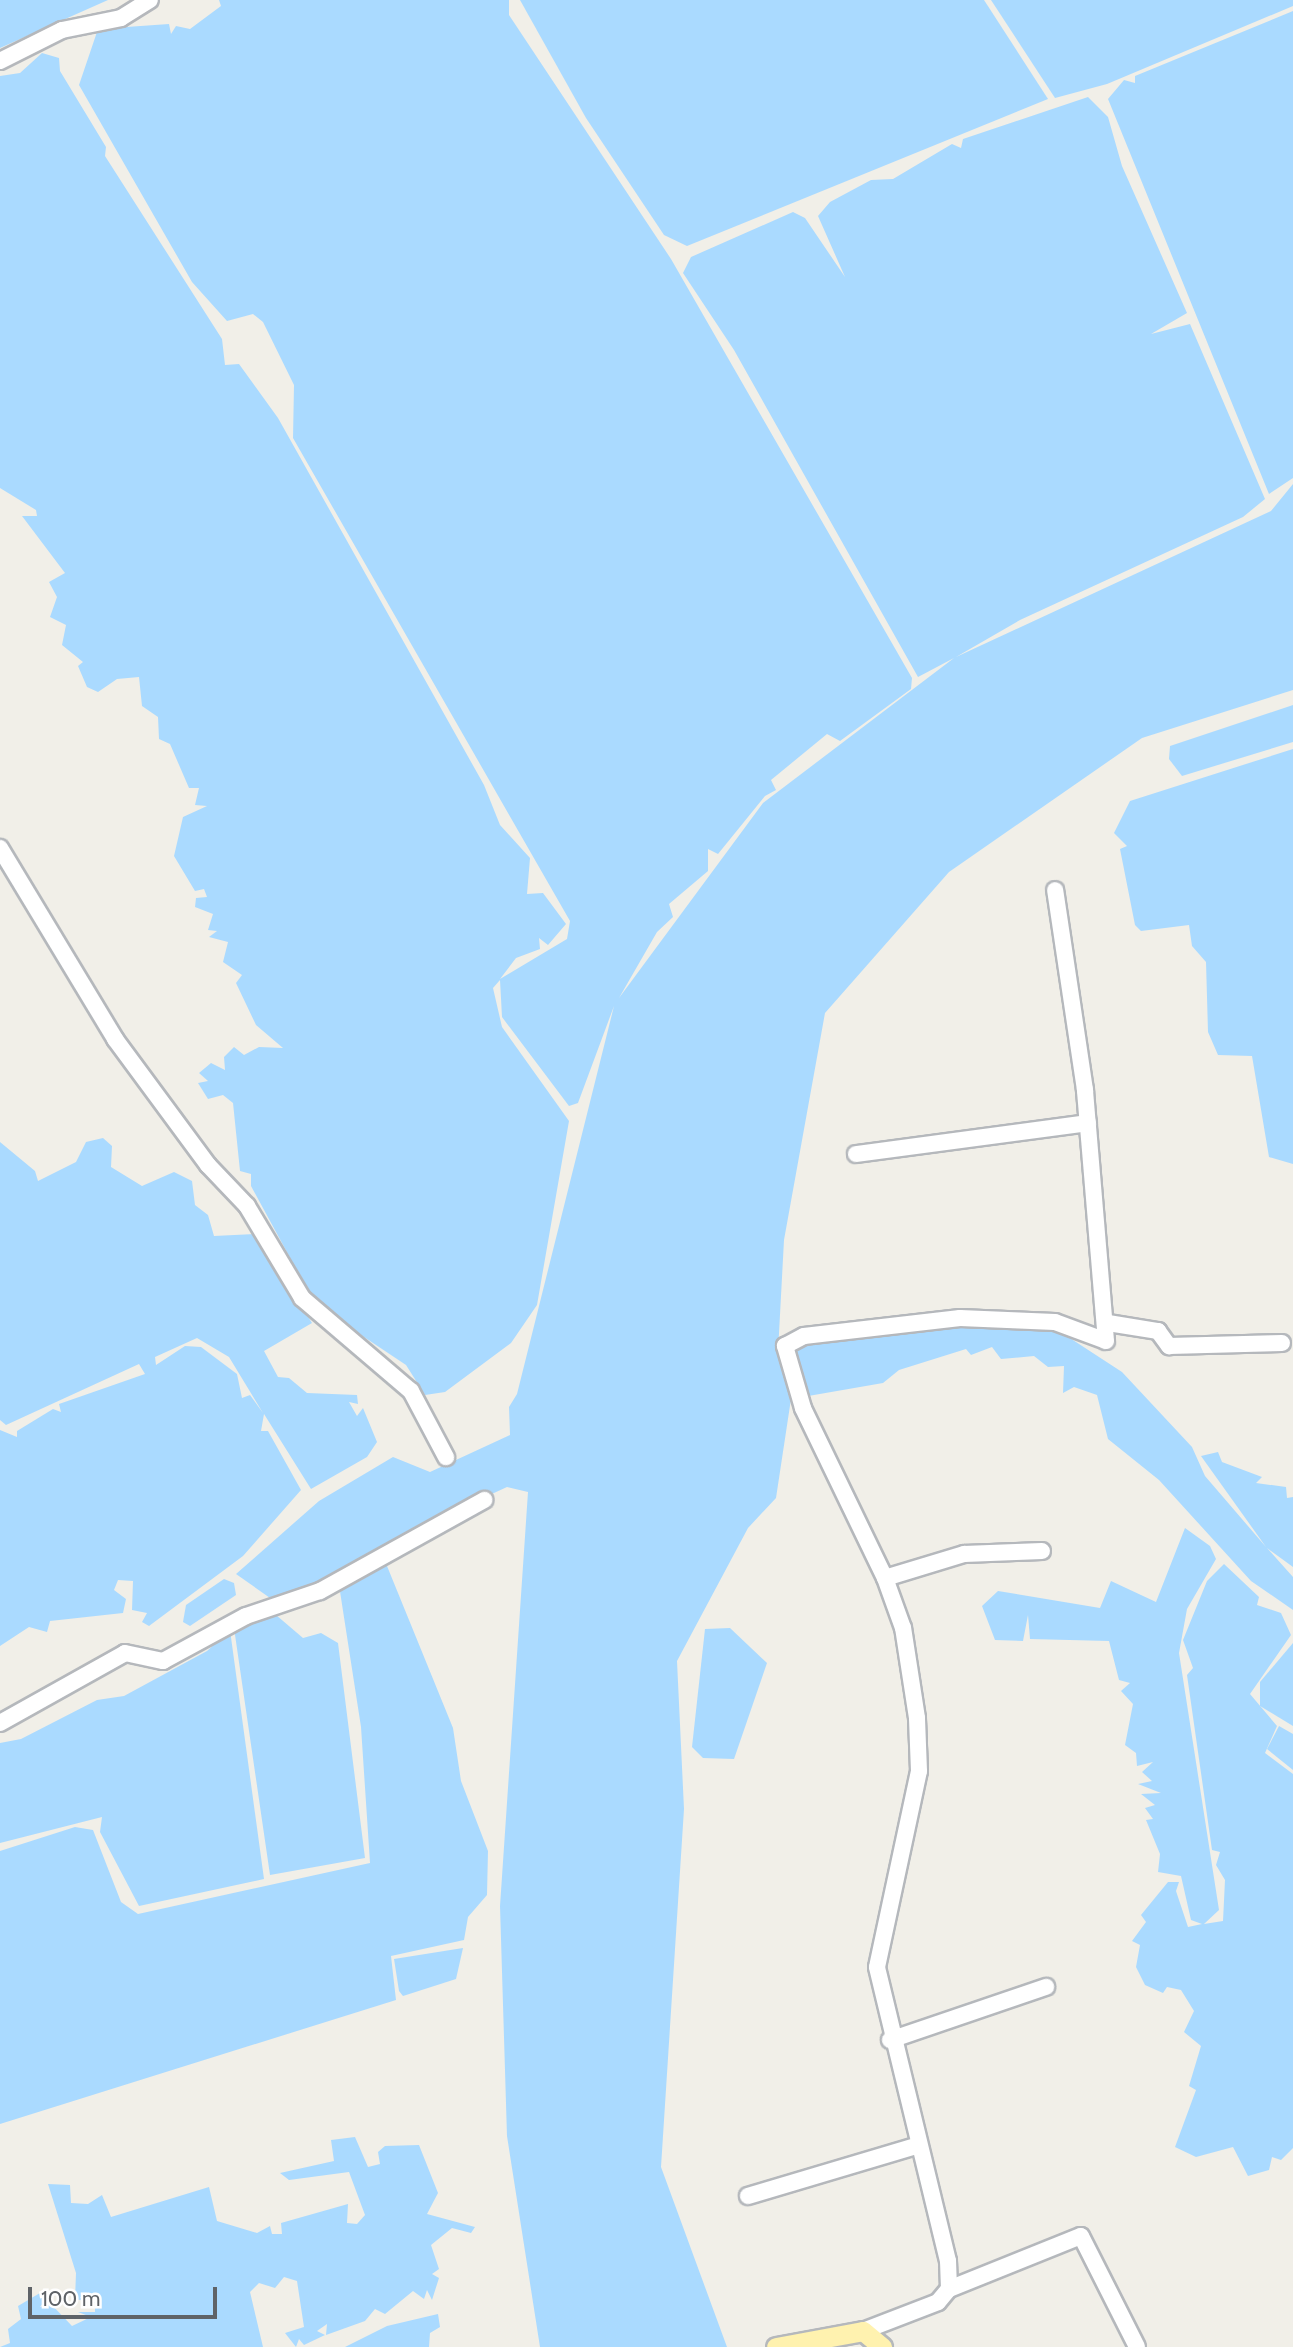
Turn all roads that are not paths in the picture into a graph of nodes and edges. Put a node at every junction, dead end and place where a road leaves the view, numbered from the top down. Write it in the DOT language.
graph roads {
  1 [pos="150,0"];
  2 [pos="0,61"];
  3 [pos="0,848"];
  4 [pos="1055,890"];
  5 [pos="1088,1123"];
  6 [pos="856,1154"];
  7 [pos="1108,1323"];
  8 [pos="1282,1343"];
  9 [pos="446,1457"];
  10 [pos="484,1500"];
  11 [pos="1042,1552"];
  12 [pos="885,1578"];
  13 [pos="0,1723"];
  14 [pos="1046,1987"];
  15 [pos="890,2040"];
  16 [pos="916,2146"];
  17 [pos="748,2196"];
  18 [pos="949,2289"];
  19 [pos="863,2331"];
  20 [pos="778,2347"];
  21 [pos="882,2347"];
  22 [pos="1137,2347"];
  1 -- 2 [label="street"];
  3 -- 9 [label="street"];
  4 -- 5 [label="street"];
  5 -- 6 [label="street"];
  5 -- 7 [label="street"];
  7 -- 8 [label="street"];
  7 -- 12 [label="street"];
  10 -- 13 [label="street"];
  11 -- 12 [label="street"];
  12 -- 15 [label="street"];
  14 -- 15 [label="street"];
  15 -- 16 [label="street"];
  16 -- 17 [label="street"];
  16 -- 18 [label="street"];
  18 -- 19 [label="street"];
  18 -- 22 [label="street"];
  19 -- 20 [label="main road"];
  19 -- 21 [label="main road"];
}
